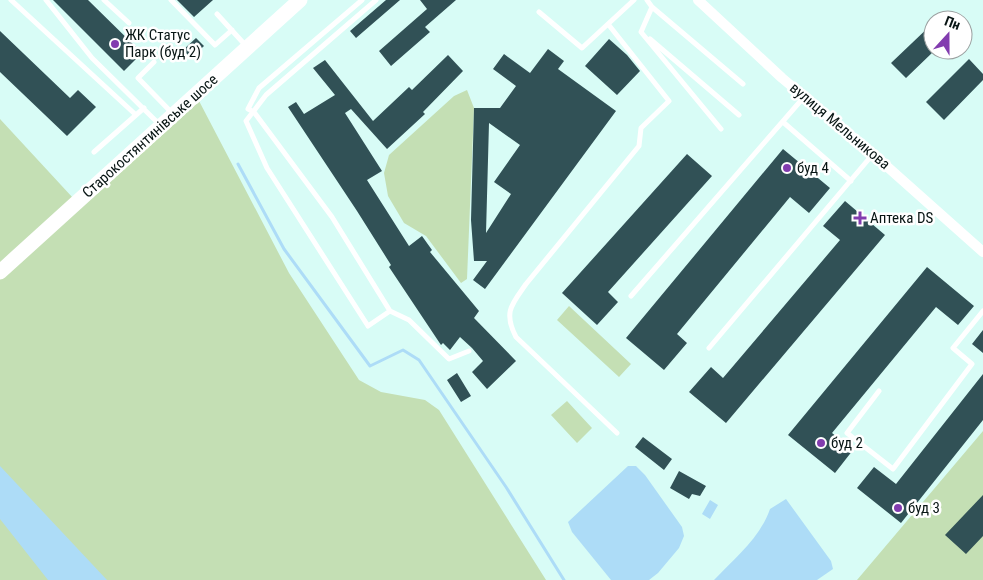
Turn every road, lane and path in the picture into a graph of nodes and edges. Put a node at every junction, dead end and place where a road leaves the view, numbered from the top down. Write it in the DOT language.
graph roads {
  1 [pos="11,0"];
  2 [pos="46,0"];
  3 [pos="104,0"];
  4 [pos="171,0"];
  5 [pos="299,0"];
  6 [pos="362,0"];
  7 [pos="376,0"];
  8 [pos="634,0"];
  9 [pos="647,0"];
  10 [pos="698,0"];
  11 [pos="652,7"];
  12 [pos="540,12"];
  13 [pos="217,14"];
  14 [pos="129,23"];
  15 [pos="608,24"];
  16 [pos="232,30"];
  17 [pos="641,32"];
  18 [pos="247,47"];
  19 [pos="154,62"];
  20 [pos="743,84"];
  21 [pos="804,96"];
  22 [pos="144,108"];
  23 [pos="254,112"];
  24 [pos="174,114"];
  25 [pos="136,115"];
  26 [pos="739,115"];
  27 [pos="783,122"];
  28 [pos="161,125"];
  29 [pos="721,130"];
  30 [pos="94,152"];
  31 [pos="874,154"];
  32 [pos="851,181"];
  33 [pos="983,252"];
  34 [pos="0,272"];
  35 [pos="631,296"];
  36 [pos="983,311"];
  37 [pos="390,312"];
  38 [pos="709,348"];
  39 [pos="470,351"];
  40 [pos="879,391"];
  41 [pos="617,433"];
  1 -- 25 [label="lane"];
  2 -- 22 [label="lane"];
  3 -- 14 [label="lane"];
  4 -- 16 [label="lane"];
  5 -- 18 [label="main road, Старокостянтинівське шосе"];
  6 -- 23 [label="lane"];
  7 -- 23 [label="lane"];
  8 -- 15 [label="lane"];
  9 -- 11 [label="lane"];
  10 -- 21 [label="street, вулиця Мельникова"];
  11 -- 17 [label="lane"];
  11 -- 20 [label="lane"];
  12 -- 15 [label="lane"];
  13 -- 16 [label="lane"];
  15 -- 41 [label="lane"];
  16 -- 18 [label="lane"];
  17 -- 26 [label="lane"];
  17 -- 29 [label="lane"];
  18 -- 24 [label="main road, Старокостянтинівське шосе"];
  19 -- 24 [label="lane"];
  21 -- 27 [label="lane"];
  21 -- 31 [label="street, вулиця Мельникова"];
  22 -- 25 [label="lane"];
  22 -- 28 [label="lane"];
  23 -- 37 [label="lane"];
  23 -- 37 [label="lane"];
  24 -- 28 [label="main road, Старокостянтинівське шосе"];
  25 -- 30 [label="lane"];
  27 -- 32 [label="lane"];
  27 -- 35 [label="lane"];
  28 -- 34 [label="main road, Старокостянтинівське шосе"];
  31 -- 32 [label="lane"];
  31 -- 33 [label="street, вулиця Мельникова"];
  32 -- 38 [label="lane"];
  36 -- 40 [label="lane"];
  37 -- 39 [label="lane"];
}
